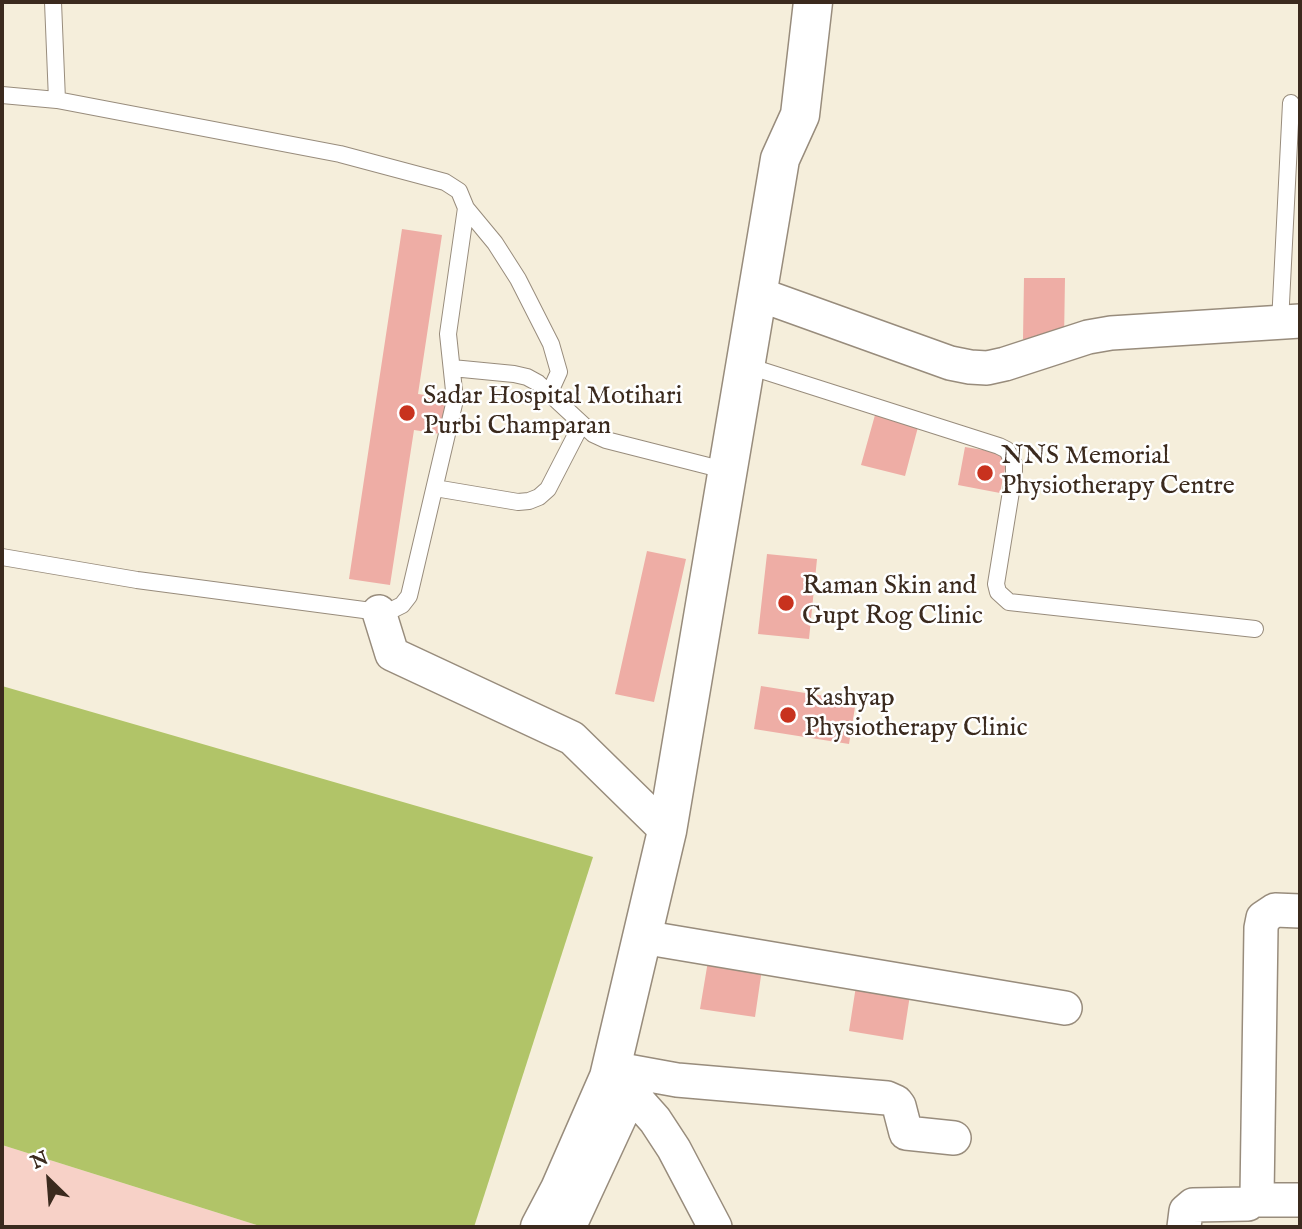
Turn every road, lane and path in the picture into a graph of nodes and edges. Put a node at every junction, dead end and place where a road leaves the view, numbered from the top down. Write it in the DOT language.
graph roads {
  1 [pos="53,2"];
  2 [pos="787,2"];
  3 [pos="813,2"];
  4 [pos="2,95"];
  5 [pos="57,100"];
  6 [pos="1291,103"];
  7 [pos="780,159"];
  8 [pos="466,208"];
  9 [pos="758,294"];
  10 [pos="1290,322"];
  11 [pos="745,365"];
  12 [pos="452,369"];
  13 [pos="549,394"];
  14 [pos="581,425"];
  15 [pos="728,471"];
  16 [pos="435,488"];
  17 [pos="2,557"];
  18 [pos="379,612"];
  19 [pos="1255,629"];
  20 [pos="667,831"];
  21 [pos="1300,911"];
  22 [pos="642,937"];
  23 [pos="1065,1008"];
  24 [pos="617,1080"];
  25 [pos="954,1138"];
  26 [pos="1255,1200"];
  27 [pos="1300,1200"];
  28 [pos="540,1227"];
  29 [pos="569,1227"];
  30 [pos="715,1227"];
  31 [pos="1184,1227"];
  1 -- 5 [label="lane"];
  2 -- 7 [label="main road"];
  3 -- 7 [label="main road"];
  4 -- 5 [label="lane"];
  5 -- 8 [label="lane"];
  6 -- 10 [label="lane"];
  7 -- 9 [label="main road"];
  8 -- 12 [label="lane"];
  8 -- 13 [label="lane"];
  9 -- 10 [label="street"];
  9 -- 11 [label="main road"];
  11 -- 15 [label="main road"];
  11 -- 19 [label="lane"];
  12 -- 13 [label="lane"];
  12 -- 16 [label="lane"];
  13 -- 14 [label="lane"];
  14 -- 15 [label="lane"];
  14 -- 16 [label="lane"];
  15 -- 20 [label="main road"];
  16 -- 18 [label="lane"];
  17 -- 18 [label="lane"];
  18 -- 20 [label="street"];
  20 -- 22 [label="main road"];
  21 -- 26 [label="street"];
  22 -- 23 [label="street"];
  22 -- 24 [label="main road"];
  24 -- 25 [label="street"];
  24 -- 28 [label="main road"];
  24 -- 29 [label="street"];
  24 -- 30 [label="street"];
  26 -- 27 [label="street"];
  26 -- 31 [label="street"];
}
